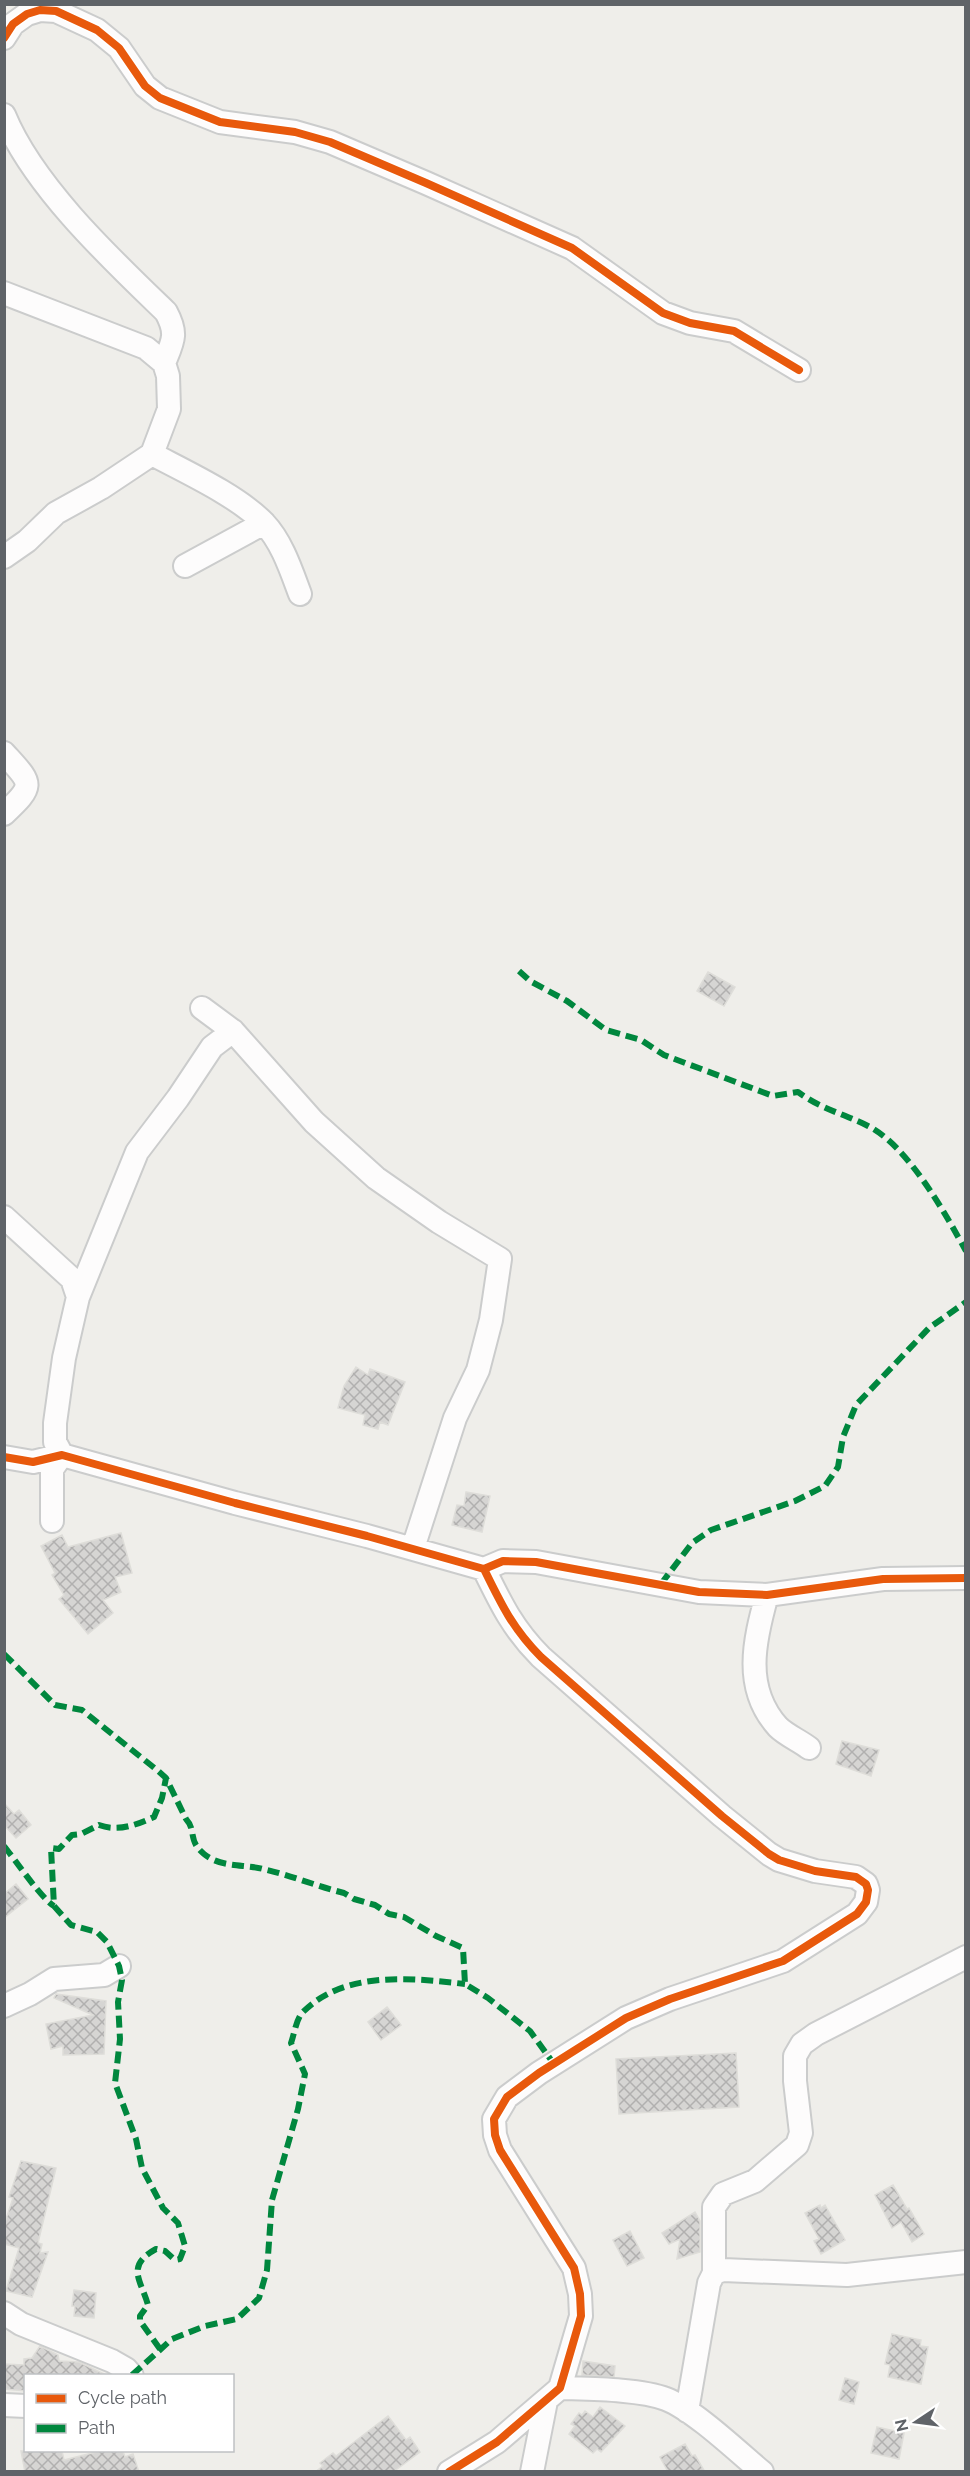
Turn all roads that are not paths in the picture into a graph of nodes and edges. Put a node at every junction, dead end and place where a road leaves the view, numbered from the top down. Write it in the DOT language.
graph roads {
  1 [pos="4,38"];
  2 [pos="4,115"];
  3 [pos="4,293"];
  4 [pos="164,363"];
  5 [pos="799,370"];
  6 [pos="152,454"];
  7 [pos="264,523"];
  8 [pos="4,557"];
  9 [pos="185,566"];
  10 [pos="300,594"];
  11 [pos="4,753"];
  12 [pos="4,814"];
  13 [pos="202,1008"];
  14 [pos="233,1030"];
  15 [pos="4,1217"];
  16 [pos="78,1297"];
  17 [pos="62,1455"];
  18 [pos="4,1457"];
  19 [pos="52,1521"];
  20 [pos="413,1548"];
  21 [pos="484,1569"];
  22 [pos="966,1578"];
  23 [pos="767,1595"];
  24 [pos="809,1748"];
  25 [pos="966,1957"];
  26 [pos="119,1965"];
  27 [pos="4,2006"];
  28 [pos="966,2262"];
  29 [pos="714,2273"];
  30 [pos="4,2313"];
  31 [pos="130,2374"];
  32 [pos="553,2394"];
  33 [pos="4,2405"];
  34 [pos="24,2406"];
  35 [pos="687,2411"];
  36 [pos="449,2472"];
  37 [pos="532,2472"];
  38 [pos="762,2472"];
  1 -- 5 [label="street"];
  2 -- 4 [label="street"];
  3 -- 4 [label="street"];
  4 -- 6 [label="street"];
  6 -- 7 [label="street"];
  6 -- 8 [label="street"];
  7 -- 9 [label="street"];
  7 -- 10 [label="street"];
  11 -- 12 [label="street"];
  13 -- 14 [label="street"];
  14 -- 16 [label="street"];
  14 -- 20 [label="street"];
  15 -- 16 [label="street"];
  16 -- 17 [label="street"];
  17 -- 18 [label="street"];
  17 -- 19 [label="street"];
  17 -- 20 [label="street"];
  20 -- 21 [label="street"];
  21 -- 23 [label="street"];
  21 -- 32 [label="street"];
  22 -- 23 [label="street"];
  23 -- 24 [label="street"];
  25 -- 29 [label="street"];
  26 -- 27 [label="street"];
  28 -- 29 [label="street"];
  29 -- 35 [label="street"];
  30 -- 31 [label="street"];
  32 -- 35 [label="street"];
  32 -- 36 [label="street"];
  32 -- 37 [label="street"];
  33 -- 34 [label="street"];
  35 -- 38 [label="street"];
}
